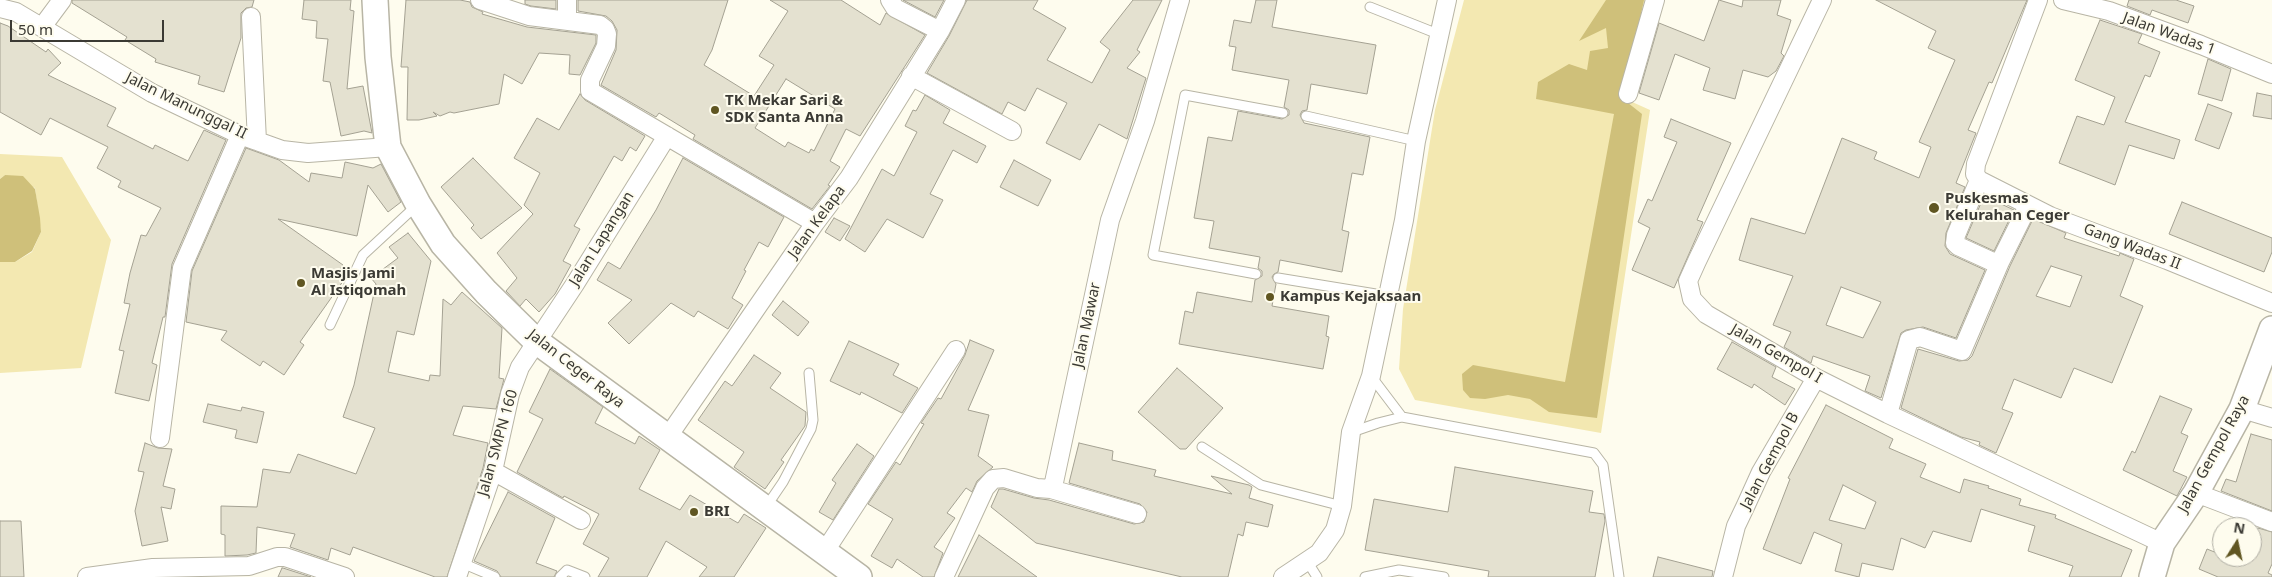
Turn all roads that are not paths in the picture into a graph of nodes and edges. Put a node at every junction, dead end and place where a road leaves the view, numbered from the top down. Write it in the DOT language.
graph roads {
  1 [pos="62,0"];
  2 [pos="375,0"];
  3 [pos="480,0"];
  4 [pos="567,0"];
  5 [pos="890,0"];
  6 [pos="956,0"];
  7 [pos="1180,0"];
  8 [pos="1447,0"];
  9 [pos="1655,0"];
  10 [pos="1822,0"];
  11 [pos="2038,0"];
  12 [pos="2063,0"];
  13 [pos="1370,6"];
  14 [pos="0,8"];
  15 [pos="251,17"];
  16 [pos="567,20"];
  17 [pos="42,27"];
  18 [pos="940,31"];
  19 [pos="1438,34"];
  20 [pos="2272,74"];
  21 [pos="911,76"];
  22 [pos="1628,94"];
  23 [pos="1283,112"];
  24 [pos="1306,116"];
  25 [pos="1012,131"];
  26 [pos="240,135"];
  27 [pos="667,136"];
  28 [pos="257,141"];
  29 [pos="1416,141"];
  30 [pos="388,147"];
  31 [pos="1979,180"];
  32 [pos="418,204"];
  33 [pos="2028,206"];
  34 [pos="815,223"];
  35 [pos="2000,262"];
  36 [pos="1256,274"];
  37 [pos="1278,278"];
  38 [pos="1388,296"];
  39 [pos="2272,303"];
  40 [pos="330,325"];
  41 [pos="2272,329"];
  42 [pos="536,341"];
  43 [pos="956,350"];
  44 [pos="809,372"];
  45 [pos="1371,376"];
  46 [pos="1816,378"];
  47 [pos="2242,408"];
  48 [pos="1888,414"];
  49 [pos="1402,417"];
  50 [pos="2272,418"];
  51 [pos="1352,432"];
  52 [pos="160,438"];
  53 [pos="667,438"];
  54 [pos="1202,447"];
  55 [pos="493,471"];
  56 [pos="1051,490"];
  57 [pos="2196,493"];
  58 [pos="1342,506"];
  59 [pos="765,508"];
  60 [pos="1137,514"];
  61 [pos="581,520"];
  62 [pos="2272,522"];
  63 [pos="2162,543"];
  64 [pos="825,551"];
  65 [pos="1307,561"];
  66 [pos="459,570"];
  67 [pos="232,572"];
  68 [pos="154,573"];
  69 [pos="87,577"];
  70 [pos="344,577"];
  71 [pos="495,577"];
  72 [pos="560,577"];
  73 [pos="585,577"];
  74 [pos="859,577"];
  75 [pos="944,577"];
  76 [pos="1283,577"];
  77 [pos="1317,577"];
  78 [pos="1365,577"];
  79 [pos="1444,577"];
  80 [pos="1619,577"];
  81 [pos="1723,577"];
  82 [pos="2152,577"];
  1 -- 17 [label="street"];
  2 -- 30 [label="main road, Jalan Ceger Raya"];
  3 -- 16 [label="street"];
  4 -- 16 [label="street"];
  5 -- 18 [label="street"];
  6 -- 18 [label="street, Jalan Kelapa"];
  7 -- 56 [label="street, Jalan Mawar"];
  8 -- 19 [label="street"];
  9 -- 22 [label="street"];
  10 -- 46 [label="street, Jalan Gempol I"];
  11 -- 31 [label="street"];
  12 -- 20 [label="street, Jalan Wadas 1"];
  13 -- 19 [label="lane"];
  14 -- 17 [label="street, Jalan Manunggal II"];
  15 -- 28 [label="street"];
  16 -- 27 [label="street"];
  17 -- 26 [label="street, Jalan Manunggal II"];
  18 -- 21 [label="street, Jalan Kelapa"];
  19 -- 29 [label="street"];
  21 -- 25 [label="street"];
  21 -- 34 [label="street, Jalan Kelapa"];
  23 -- 36 [label="lane"];
  24 -- 29 [label="lane"];
  26 -- 28 [label="street, Jalan Manunggal II"];
  26 -- 52 [label="street"];
  27 -- 34 [label="street"];
  27 -- 42 [label="street, Jalan Lapangan"];
  28 -- 30 [label="street, Jalan Manunggal II"];
  29 -- 38 [label="street"];
  30 -- 32 [label="main road, Jalan Ceger Raya"];
  31 -- 33 [label="street, Gang Wadas II"];
  31 -- 35 [label="street"];
  32 -- 40 [label="lane"];
  32 -- 42 [label="main road, Jalan Ceger Raya"];
  33 -- 35 [label="street"];
  33 -- 39 [label="street, Gang Wadas II"];
  34 -- 53 [label="street, Jalan Kelapa"];
  35 -- 48 [label="street"];
  37 -- 38 [label="lane"];
  38 -- 45 [label="street"];
  41 -- 47 [label="main road, Jalan Gempol Raya"];
  42 -- 53 [label="main road, Jalan Ceger Raya"];
  42 -- 55 [label="street, Jalan SMPN 160"];
  43 -- 64 [label="street"];
  44 -- 59 [label="lane"];
  45 -- 49 [label="lane"];
  45 -- 51 [label="street"];
  46 -- 48 [label="street, Jalan Gempol I"];
  46 -- 81 [label="street, Jalan Gempol B"];
  47 -- 50 [label="street"];
  47 -- 57 [label="main road, Jalan Gempol Raya"];
  48 -- 63 [label="street, Jalan Gempol I"];
  49 -- 51 [label="lane"];
  49 -- 80 [label="lane"];
  51 -- 58 [label="street"];
  53 -- 59 [label="main road, Jalan Ceger Raya"];
  54 -- 58 [label="lane"];
  55 -- 61 [label="street"];
  55 -- 66 [label="street, Jalan SMPN 160"];
  56 -- 60 [label="street"];
  56 -- 75 [label="street"];
  57 -- 62 [label="street"];
  57 -- 63 [label="main road, Jalan Gempol Raya"];
  58 -- 65 [label="street"];
  59 -- 64 [label="main road, Jalan Ceger Raya"];
  63 -- 82 [label="main road, Jalan Gempol Raya"];
  64 -- 74 [label="main road, Jalan Ceger Raya"];
  65 -- 76 [label="street"];
  65 -- 77 [label="lane"];
  66 -- 71 [label="lane"];
  67 -- 68 [label="street"];
  67 -- 70 [label="street"];
  68 -- 69 [label="street"];
  72 -- 73 [label="lane"];
  78 -- 79 [label="lane"];
}
